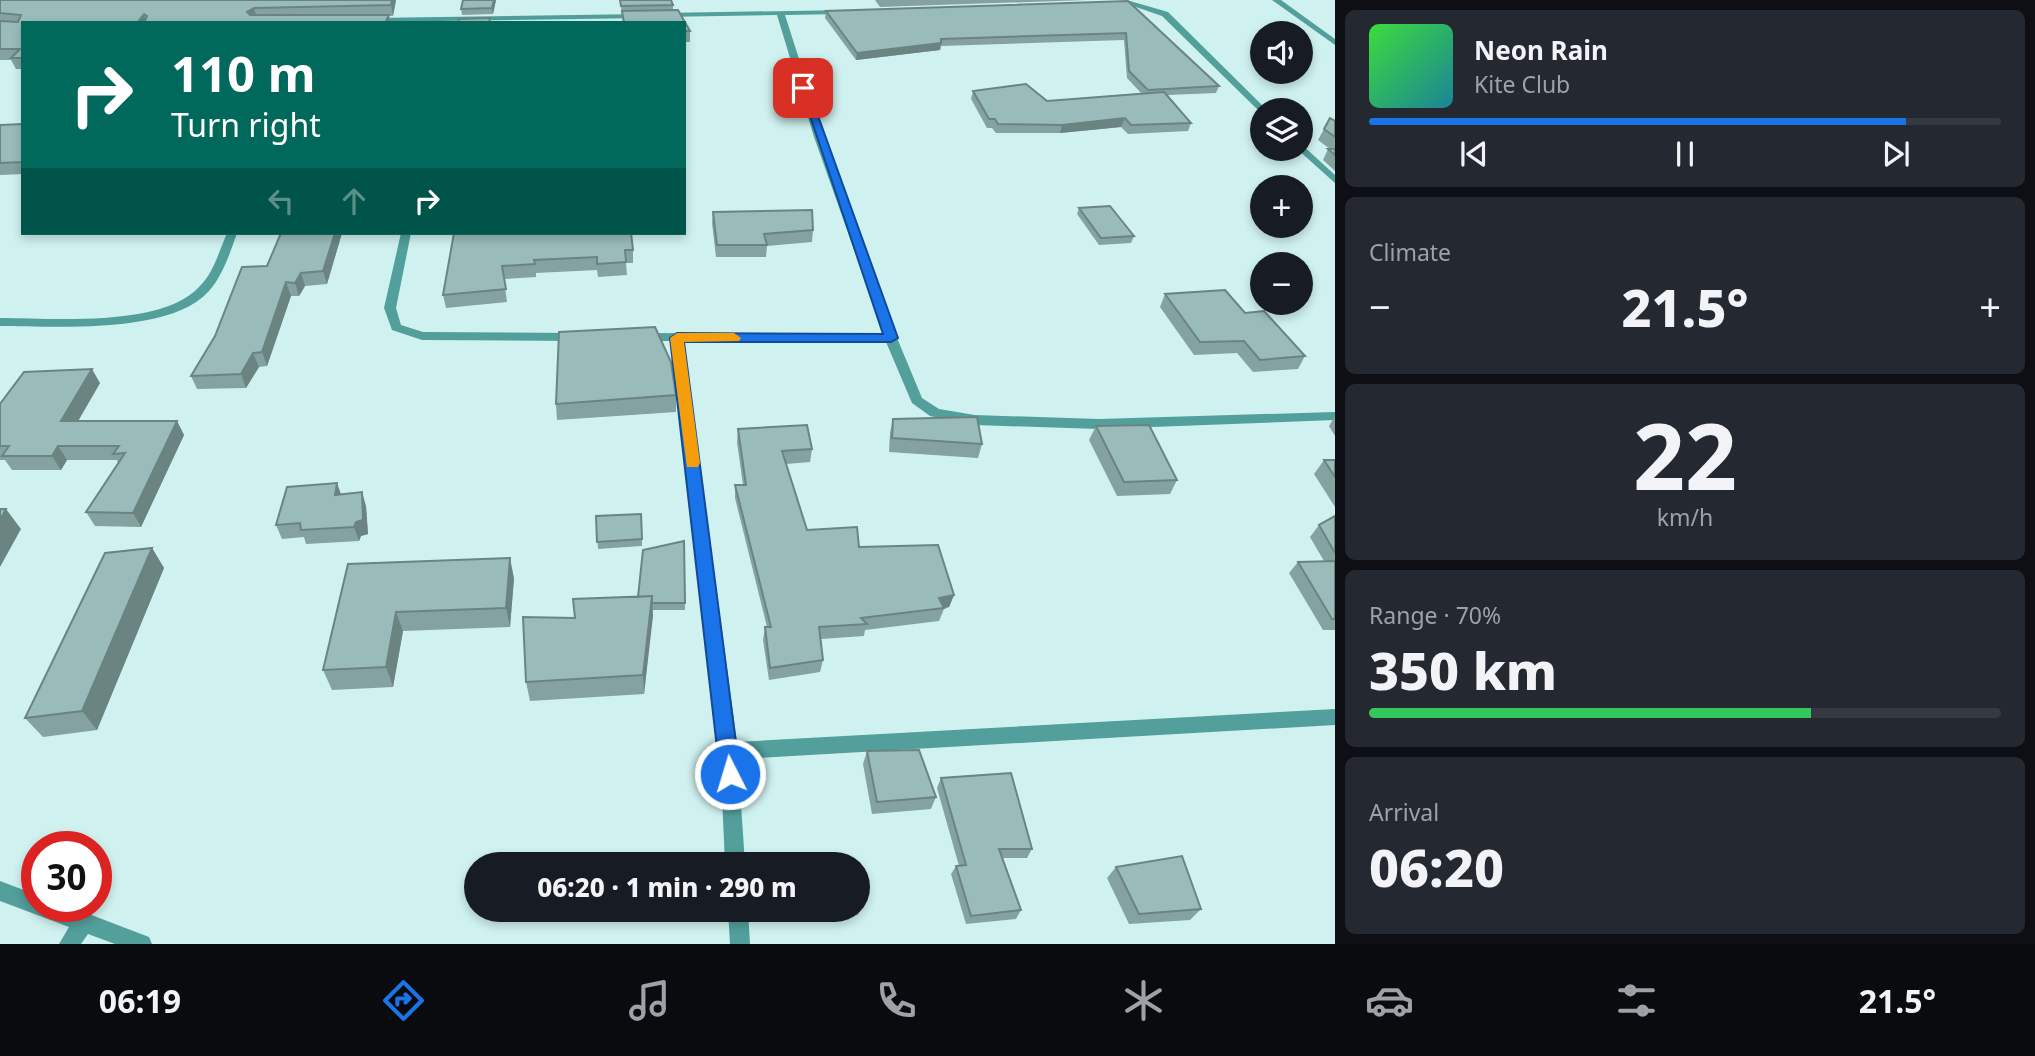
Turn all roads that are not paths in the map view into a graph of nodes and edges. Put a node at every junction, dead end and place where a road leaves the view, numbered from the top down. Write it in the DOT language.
graph roads {
  1 [pos="1276,0"];
  2 [pos="1103,4"];
  3 [pos="859,12"];
  4 [pos="780,13"];
  5 [pos="362,20"];
  6 [pos="466,21"];
  7 [pos="1335,43"];
  8 [pos="1251,98"];
  9 [pos="1313,159"];
  10 [pos="1335,180"];
  11 [pos="231,235"];
  12 [pos="406,235"];
  13 [pos="0,322"];
  14 [pos="594,337"];
  15 [pos="621,337"];
  16 [pos="677,338"];
  17 [pos="891,338"];
  18 [pos="1335,416"];
  19 [pos="1335,718"];
  20 [pos="729,751"];
  21 [pos="734,852"];
  22 [pos="0,891"];
  23 [pos="21,899"];
  24 [pos="739,922"];
  25 [pos="84,923"];
  26 [pos="69,944"];
  27 [pos="142,944"];
  28 [pos="740,944"];
  1 -- 7 [label="street"];
  2 -- 8 [label="street"];
  3 -- 4 [label="street"];
  4 -- 6 [label="street"];
  4 -- 17 [label="street"];
  5 -- 6 [label="street"];
  9 -- 10 [label="street"];
  11 -- 13 [label="street"];
  12 -- 14 [label="street"];
  15 -- 16 [label="street"];
  16 -- 17 [label="street"];
  16 -- 20 [label="street"];
  17 -- 18 [label="street"];
  19 -- 20 [label="street"];
  20 -- 21 [label="street"];
  22 -- 23 [label="street"];
  24 -- 28 [label="street"];
  25 -- 26 [label="street"];
  25 -- 27 [label="street"];
}
